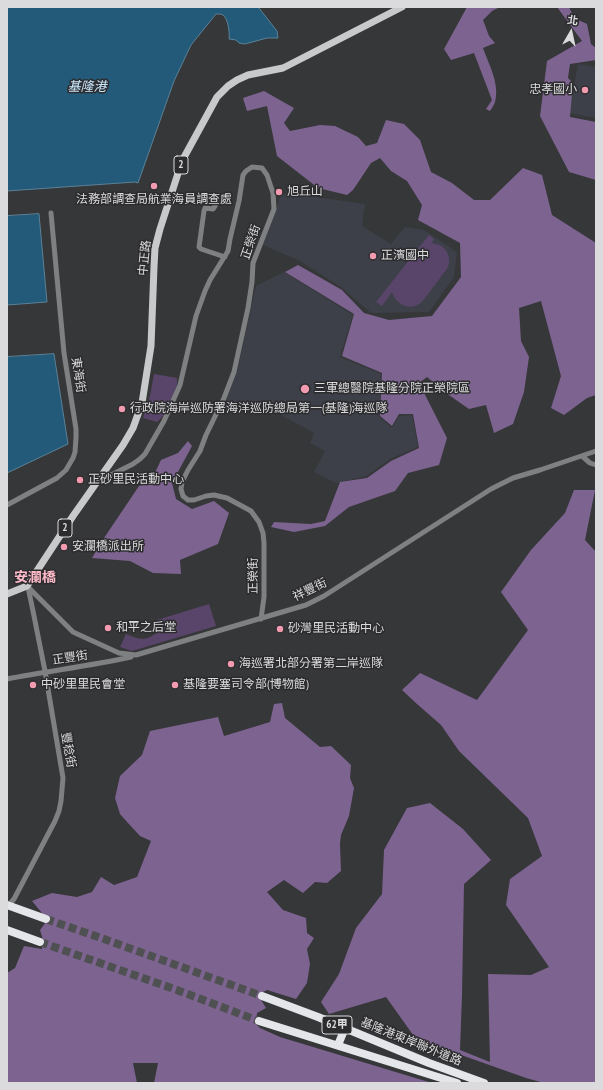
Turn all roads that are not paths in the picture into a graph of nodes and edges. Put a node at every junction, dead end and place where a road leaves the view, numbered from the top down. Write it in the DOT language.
graph roads {
  1 [pos="402,7"];
  2 [pos="215,206"];
  3 [pos="51,213"];
  4 [pos="226,257"];
  5 [pos="596,451"];
  6 [pos="582,456"];
  7 [pos="596,465"];
  8 [pos="104,472"];
  9 [pos="7,505"];
  10 [pos="28,586"];
  11 [pos="7,594"];
  12 [pos="261,619"];
  13 [pos="112,650"];
  14 [pos="136,655"];
  15 [pos="109,661"];
  16 [pos="45,671"];
  17 [pos="7,679"];
  18 [pos="7,906"];
  19 [pos="46,919"];
  20 [pos="7,930"];
  21 [pos="40,942"];
  22 [pos="262,996"];
  23 [pos="259,1021"];
  24 [pos="345,1028"];
  25 [pos="338,1045"];
  26 [pos="457,1083"];
  27 [pos="484,1083"];
  1 -- 8 [label="main road, 中正路 / 2"];
  2 -- 4 [label="street"];
  3 -- 9 [label="street, 東海街"];
  4 -- 8 [label="street, 正榮街"];
  4 -- 12 [label="street, 正榮街"];
  5 -- 6 [label="street, 祥豐街"];
  6 -- 7 [label="street"];
  6 -- 12 [label="street, 祥豐街"];
  8 -- 10 [label="main road, 中正路 / 2"];
  10 -- 11 [label="main road"];
  10 -- 13 [label="street, 祥豐街"];
  10 -- 16 [label="street, 豐稔街"];
  12 -- 14 [label="street, 祥豐街"];
  13 -- 14 [label="street, 祥豐街"];
  13 -- 15 [label="street"];
  14 -- 15 [label="street, 正豐街"];
  15 -- 16 [label="street, 正豐街"];
  16 -- 17 [label="street, 正豐街"];
  16 -- 18 [label="street, 豐稔街"];
  18 -- 19 [label="highway, bridge"];
  20 -- 21 [label="highway"];
  22 -- 24 [label="highway, 基隆港東岸聯外道路 / 62甲"];
  23 -- 25 [label="highway, 基隆港東岸聯外道路 / 62甲"];
  24 -- 25 [label="highway"];
  24 -- 27 [label="highway, 基隆港東岸聯外道路 / 62甲"];
  25 -- 26 [label="highway, 基隆港東岸聯外道路 / 62甲"];
}
